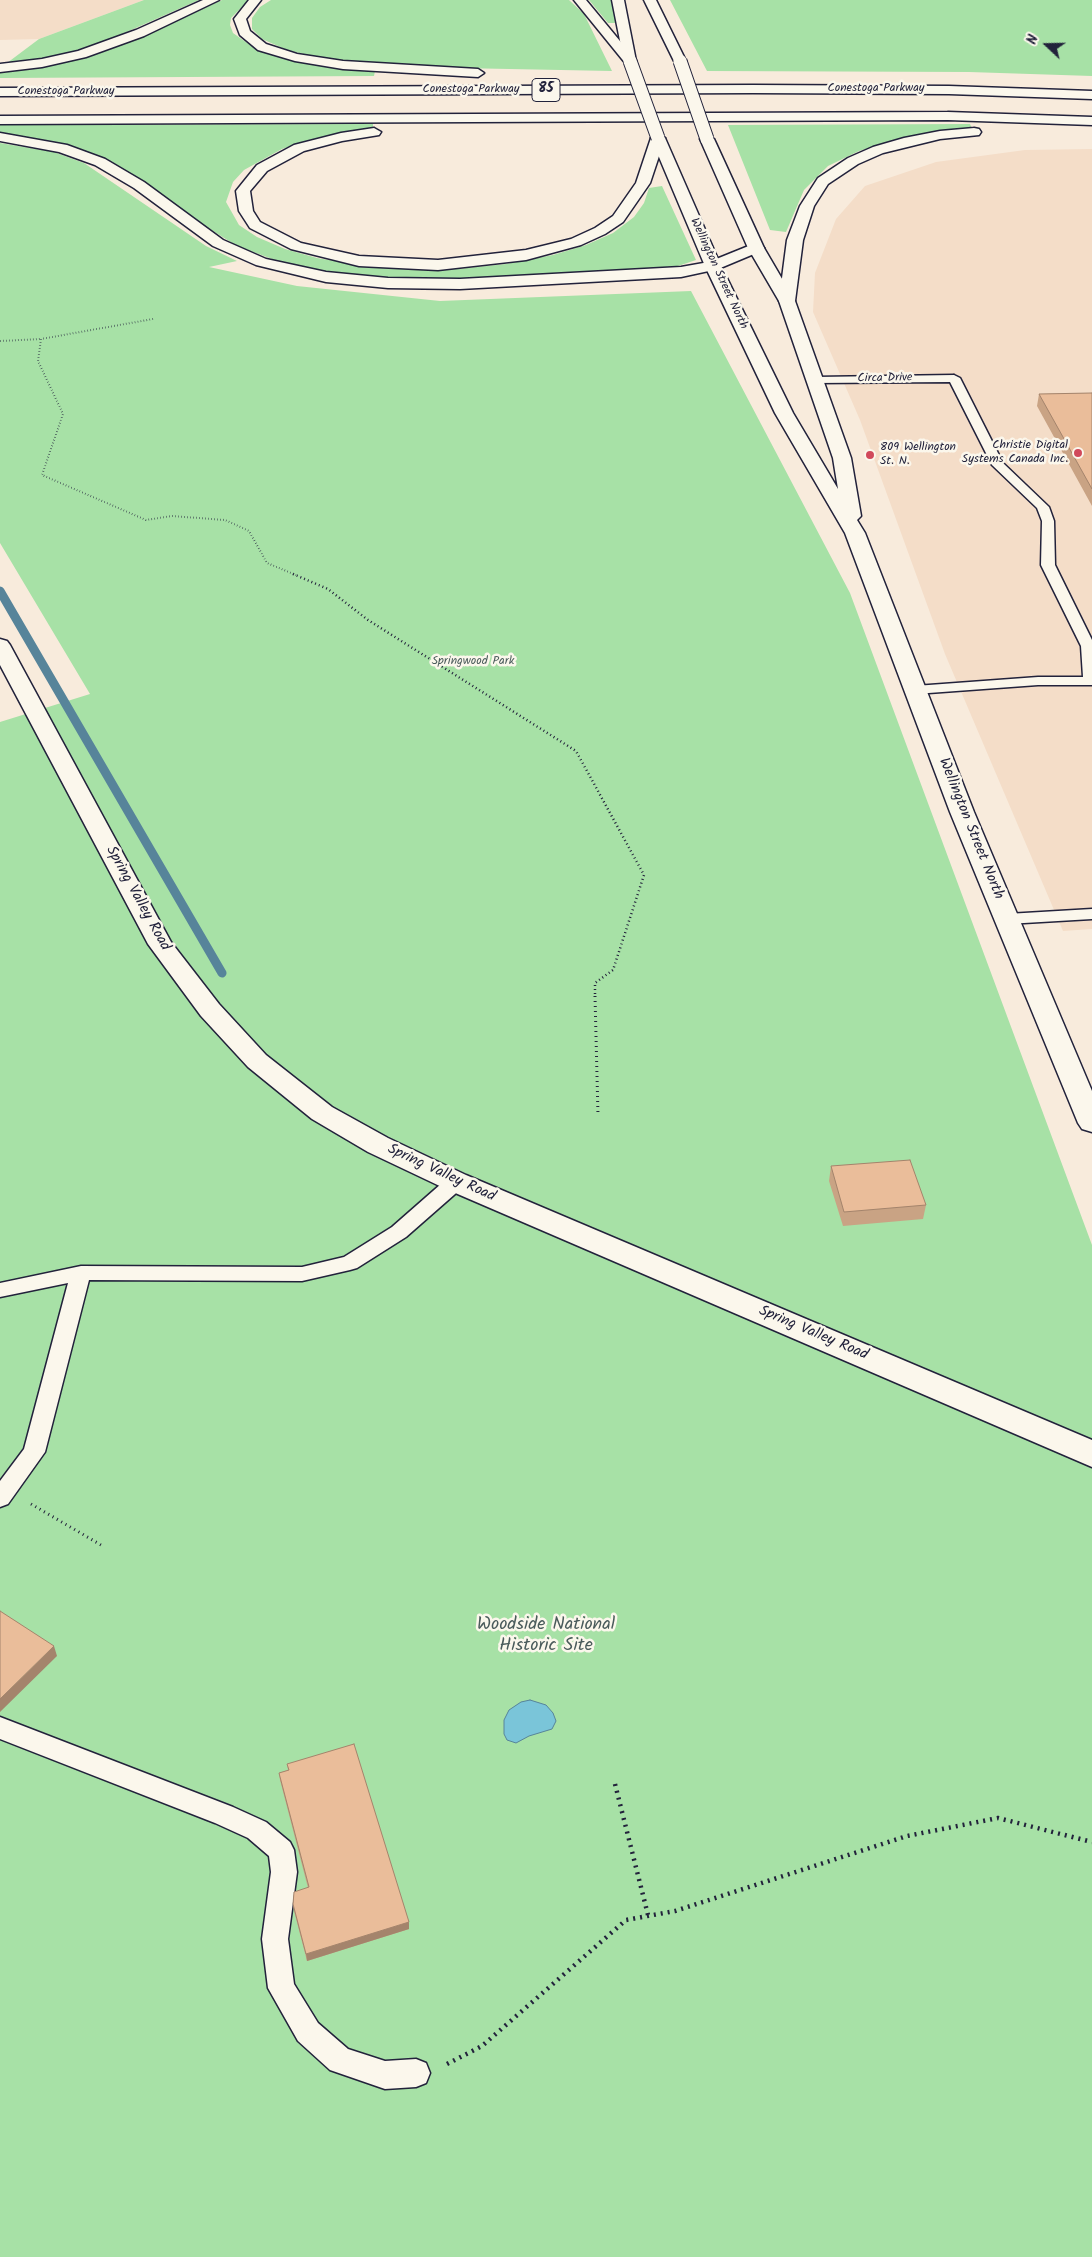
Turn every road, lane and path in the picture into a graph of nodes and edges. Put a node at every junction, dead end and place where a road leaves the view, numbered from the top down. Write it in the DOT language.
graph roads {
  1 [pos="213,0"];
  2 [pos="255,0"];
  3 [pos="580,0"];
  4 [pos="618,0"];
  5 [pos="650,0"];
  6 [pos="630,61"];
  7 [pos="0,68"];
  8 [pos="487,73"];
  9 [pos="563,77"];
  10 [pos="582,78"];
  11 [pos="1015,79"];
  12 [pos="0,80"];
  13 [pos="0,92"];
  14 [pos="1092,95"];
  15 [pos="348,105"];
  16 [pos="1092,110"];
  17 [pos="600,117"];
  18 [pos="0,120"];
  19 [pos="1092,121"];
  20 [pos="1092,130"];
  21 [pos="0,137"];
  22 [pos="658,138"];
  23 [pos="756,248"];
  24 [pos="713,266"];
  25 [pos="787,301"];
  26 [pos="153,319"];
  27 [pos="41,339"];
  28 [pos="0,341"];
  29 [pos="816,380"];
  30 [pos="855,533"];
  31 [pos="0,645"];
  32 [pos="1091,680"];
  33 [pos="915,690"];
  34 [pos="1092,914"];
  35 [pos="1007,919"];
  36 [pos="598,1115"];
  37 [pos="1092,1122"];
  38 [pos="456,1182"];
  39 [pos="80,1274"];
  40 [pos="0,1290"];
  41 [pos="1092,1454"];
  42 [pos="3,1494"];
  43 [pos="101,1546"];
  44 [pos="0,1728"];
  45 [pos="615,1784"];
  46 [pos="1092,1842"];
  47 [pos="648,1916"];
  48 [pos="416,2073"];
  1 -- 7 [label="main road"];
  2 -- 8 [label="main road"];
  3 -- 6 [label="main road"];
  4 -- 6 [label="main road, Wellington Street North"];
  5 -- 23 [label="main road, Wellington Street North, bridge"];
  6 -- 22 [label="main road, Wellington Street North, bridge"];
  9 -- 10 [label="main road"];
  10 -- 11 [label="main road, Conestoga Parkway / 85"];
  10 -- 12 [label="main road, Conestoga Parkway / 85"];
  13 -- 14 [label="main road, Conestoga Parkway / 85"];
  15 -- 16 [label="main road, Conestoga Parkway / 85"];
  17 -- 18 [label="main road, Conestoga Parkway / 85"];
  17 -- 19 [label="main road, Conestoga Parkway / 85"];
  17 -- 22 [label="main road"];
  20 -- 25 [label="main road"];
  21 -- 24 [label="main road"];
  22 -- 24 [label="main road, Wellington Street North"];
  23 -- 24 [label="main road"];
  23 -- 25 [label="main road, Wellington Street North"];
  24 -- 30 [label="main road, Wellington Street North"];
  25 -- 29 [label="main road, Wellington Street North"];
  26 -- 27 [label="path"];
  27 -- 28 [label="path"];
  27 -- 36 [label="path"];
  29 -- 30 [label="main road, Wellington Street North"];
  29 -- 32 [label="lane, Circa Drive"];
  30 -- 33 [label="main road, Wellington Street North"];
  31 -- 38 [label="main road, Spring Valley Road"];
  32 -- 33 [label="lane"];
  33 -- 35 [label="main road, Wellington Street North"];
  34 -- 35 [label="lane"];
  35 -- 37 [label="main road, Wellington Street North"];
  38 -- 39 [label="lane"];
  38 -- 41 [label="main road, Spring Valley Road"];
  39 -- 40 [label="lane"];
  39 -- 42 [label="lane"];
  42 -- 43 [label="path"];
  44 -- 48 [label="lane"];
  45 -- 47 [label="path"];
  46 -- 47 [label="path"];
  47 -- 48 [label="path"];
}
